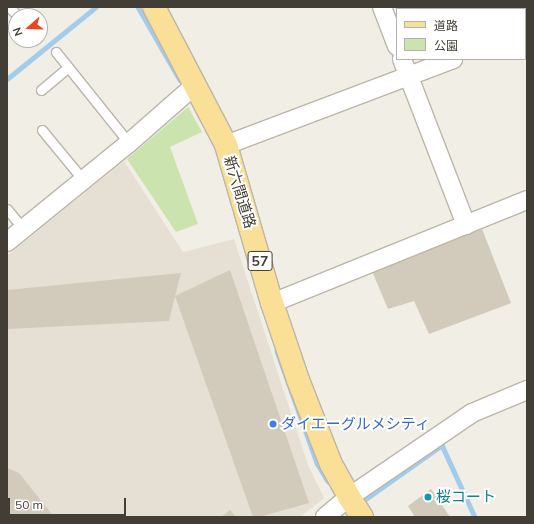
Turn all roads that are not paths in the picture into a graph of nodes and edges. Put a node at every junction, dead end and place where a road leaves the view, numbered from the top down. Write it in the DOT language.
graph roads {
  1 [pos="154,7"];
  2 [pos="382,7"];
  3 [pos="396,43"];
  4 [pos="56,52"];
  5 [pos="402,60"];
  6 [pos="449,60"];
  7 [pos="68,67"];
  8 [pos="409,76"];
  9 [pos="195,85"];
  10 [pos="41,90"];
  11 [pos="42,130"];
  12 [pos="129,143"];
  13 [pos="226,145"];
  14 [pos="83,180"];
  15 [pos="527,200"];
  16 [pos="7,210"];
  17 [pos="466,224"];
  18 [pos="23,229"];
  19 [pos="7,242"];
  20 [pos="272,303"];
  21 [pos="527,390"];
  22 [pos="349,498"];
  23 [pos="325,517"];
  24 [pos="362,517"];
  1 -- 9 [label="main road, 新六間道路 / 57"];
  2 -- 3 [label="street"];
  4 -- 7 [label="lane"];
  5 -- 8 [label="street"];
  6 -- 8 [label="street"];
  7 -- 10 [label="lane"];
  7 -- 12 [label="lane"];
  8 -- 13 [label="street"];
  8 -- 17 [label="street"];
  9 -- 12 [label="street"];
  9 -- 13 [label="main road, 新六間道路 / 57"];
  11 -- 14 [label="lane"];
  12 -- 14 [label="street"];
  13 -- 20 [label="main road, 新六間道路 / 57"];
  14 -- 18 [label="street"];
  15 -- 17 [label="street"];
  16 -- 18 [label="lane"];
  17 -- 20 [label="street"];
  18 -- 19 [label="street"];
  20 -- 22 [label="main road, 新六間道路 / 57"];
  21 -- 22 [label="street"];
  22 -- 23 [label="street"];
  22 -- 24 [label="main road, 新六間道路 / 57"];
}
